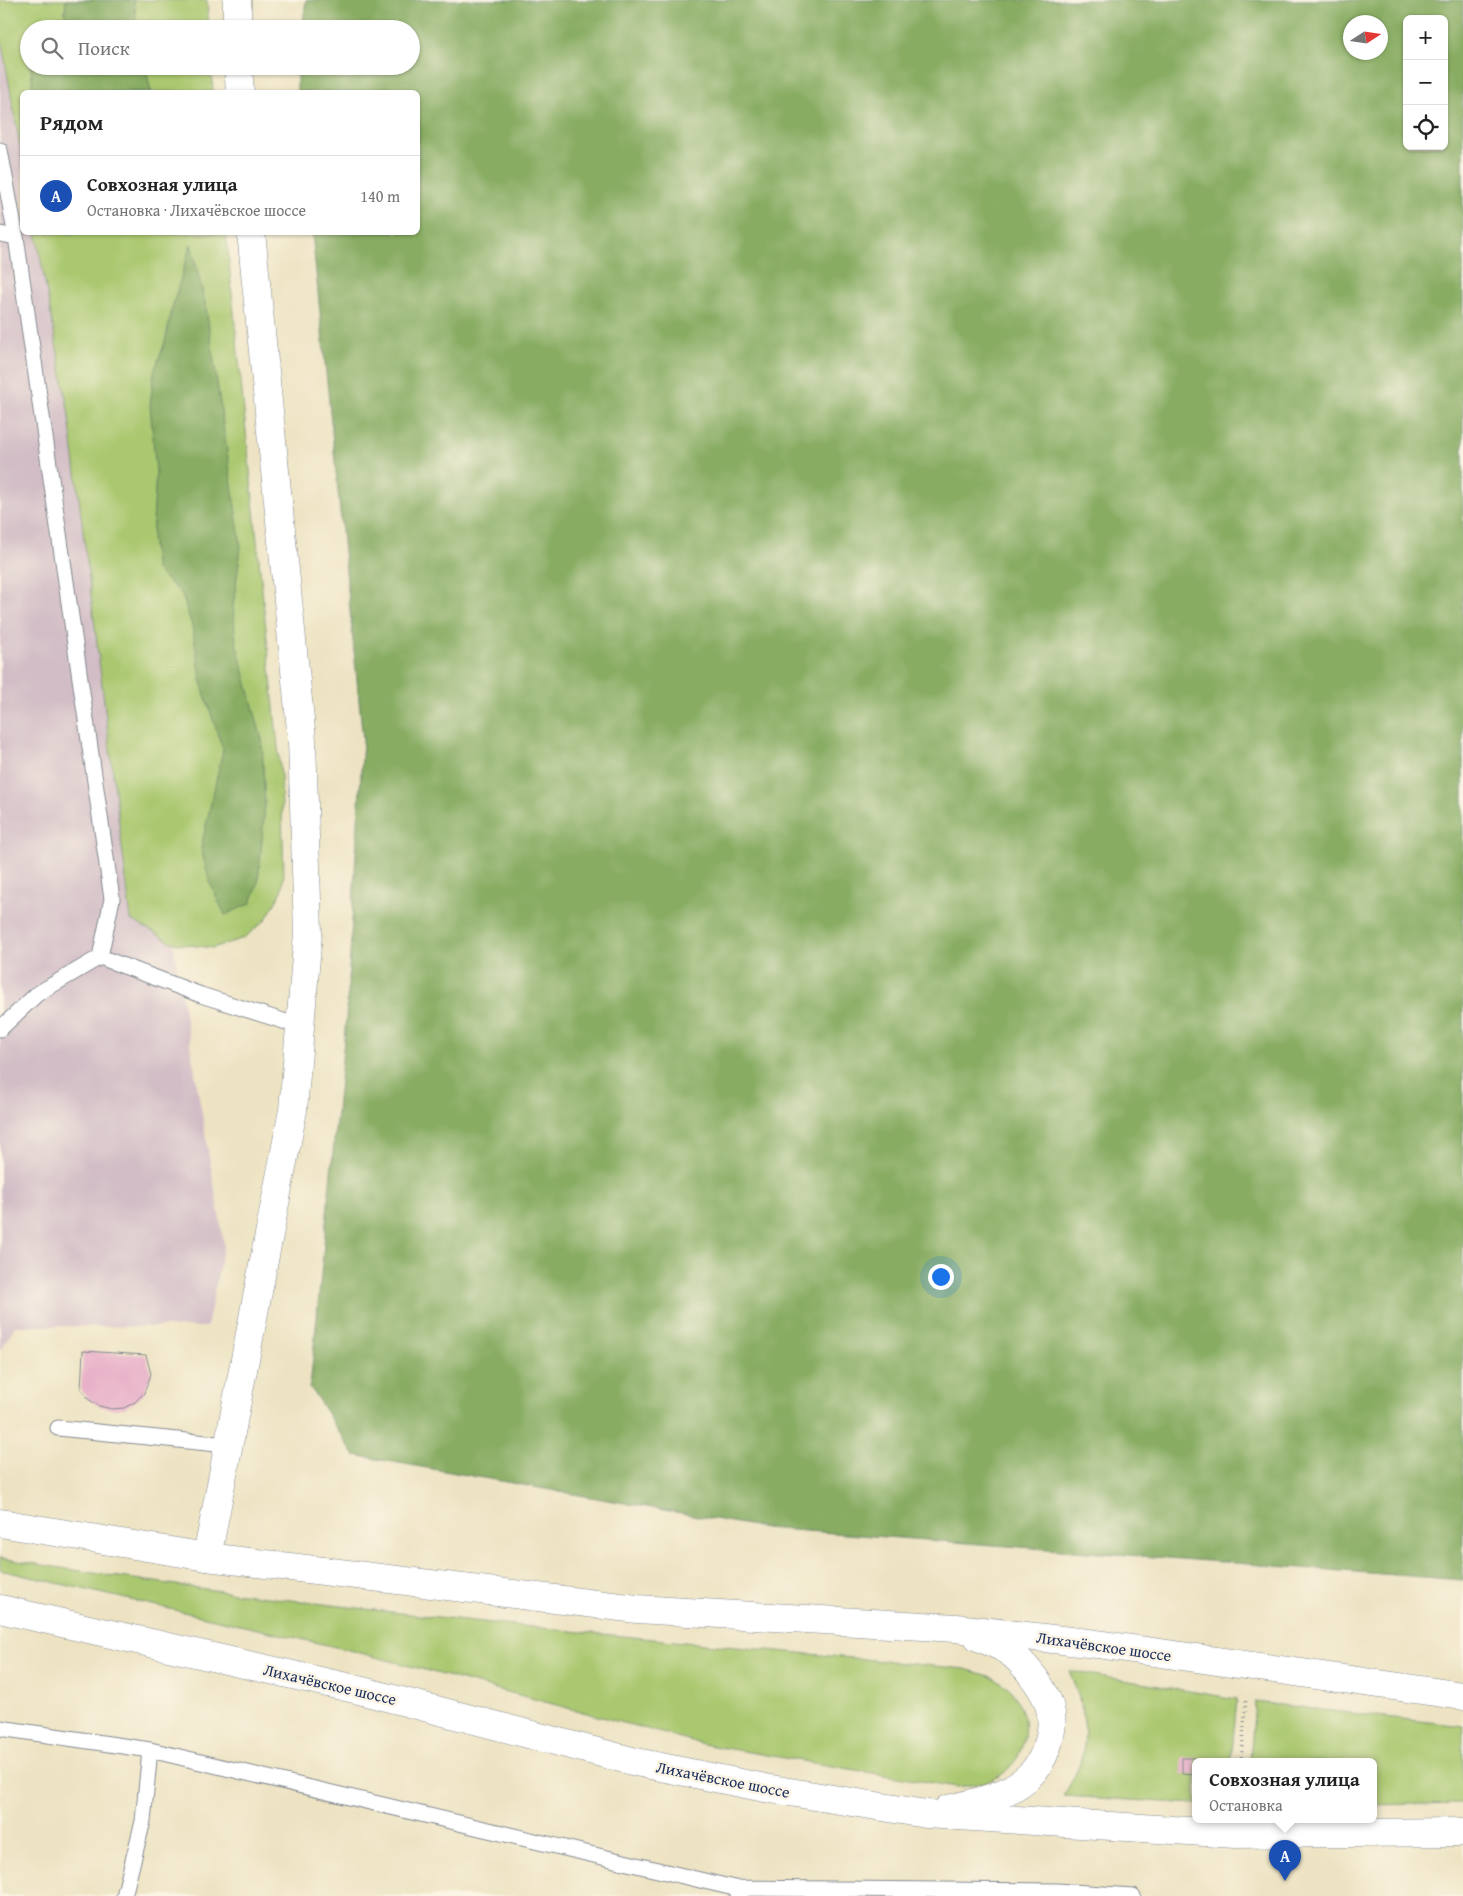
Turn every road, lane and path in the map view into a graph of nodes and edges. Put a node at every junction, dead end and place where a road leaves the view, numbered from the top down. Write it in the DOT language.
graph roads {
  1 [pos="238,0"];
  2 [pos="237,20"];
  3 [pos="239,75"];
  4 [pos="240,90"];
  5 [pos="0,150"];
  6 [pos="0,234"];
  7 [pos="251,235"];
  8 [pos="16,237"];
  9 [pos="100,957"];
  10 [pos="302,1027"];
  11 [pos="0,1029"];
  12 [pos="58,1428"];
  13 [pos="227,1445"];
  14 [pos="0,1523"];
  15 [pos="206,1557"];
  16 [pos="0,1609"];
  17 [pos="956,1628"];
  18 [pos="1463,1696"];
  19 [pos="1246,1701"];
  20 [pos="0,1728"];
  21 [pos="150,1750"];
  22 [pos="1241,1758"];
  23 [pos="926,1814"];
  24 [pos="1463,1832"];
  25 [pos="737,1892"];
  26 [pos="124,1896"];
  27 [pos="1133,1896"];
  1 -- 2 [label="main road"];
  3 -- 4 [label="main road"];
  5 -- 8 [label="lane"];
  6 -- 8 [label="lane"];
  7 -- 10 [label="main road"];
  8 -- 9 [label="lane"];
  9 -- 10 [label="lane"];
  9 -- 11 [label="lane"];
  10 -- 13 [label="main road"];
  12 -- 13 [label="lane"];
  13 -- 15 [label="main road"];
  14 -- 15 [label="main road, Лихачёвское шоссе"];
  15 -- 17 [label="main road, Лихачёвское шоссе"];
  16 -- 23 [label="main road, Лихачёвское шоссе"];
  17 -- 18 [label="main road, Лихачёвское шоссе"];
  17 -- 23 [label="main road"];
  19 -- 22 [label="path"];
  20 -- 21 [label="lane"];
  21 -- 25 [label="lane"];
  21 -- 26 [label="lane"];
  23 -- 24 [label="main road, Лихачёвское шоссе"];
  25 -- 27 [label="lane"];
}
